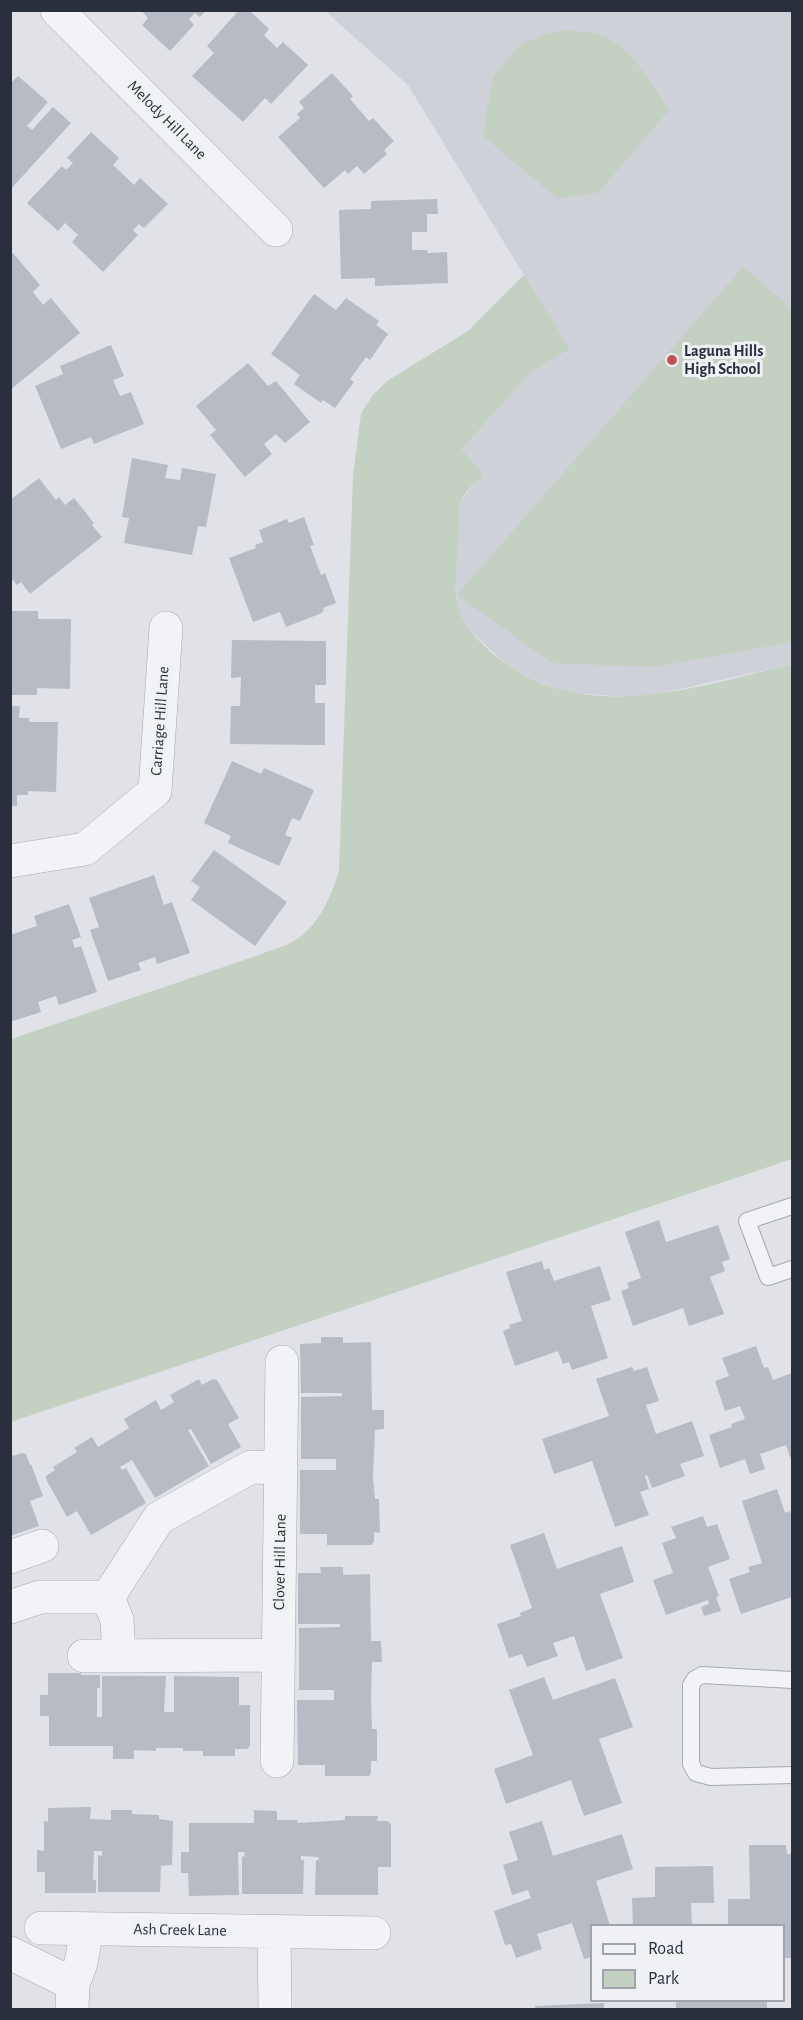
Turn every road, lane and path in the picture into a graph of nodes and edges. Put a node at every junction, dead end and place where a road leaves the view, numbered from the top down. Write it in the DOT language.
graph roads {
  1 [pos="57,10"];
  2 [pos="276,230"];
  3 [pos="166,628"];
  4 [pos="10,861"];
  5 [pos="792,1206"];
  6 [pos="792,1269"];
  7 [pos="282,1362"];
  8 [pos="281,1468"];
  9 [pos="42,1546"];
  10 [pos="10,1557"];
  11 [pos="108,1597"];
  12 [pos="10,1607"];
  13 [pos="278,1655"];
  14 [pos="84,1656"];
  15 [pos="119,1656"];
  16 [pos="792,1680"];
  17 [pos="277,1761"];
  18 [pos="792,1775"];
  19 [pos="41,1928"];
  20 [pos="87,1929"];
  21 [pos="274,1932"];
  22 [pos="374,1933"];
  23 [pos="10,1953"];
  24 [pos="72,1997"];
  25 [pos="275,2010"];
  1 -- 2 [label="street, Melody Hill Lane"];
  3 -- 4 [label="street, Carriage Hill Lane"];
  5 -- 6 [label="lane"];
  7 -- 8 [label="street, Clover Hill Lane"];
  8 -- 11 [label="street"];
  8 -- 13 [label="street, Clover Hill Lane"];
  9 -- 10 [label="street"];
  11 -- 12 [label="street"];
  11 -- 15 [label="street"];
  13 -- 15 [label="street"];
  13 -- 17 [label="street, Clover Hill Lane"];
  14 -- 15 [label="street"];
  16 -- 18 [label="lane"];
  19 -- 20 [label="street, Ash Creek Lane"];
  20 -- 21 [label="street, Ash Creek Lane"];
  20 -- 24 [label="street"];
  21 -- 22 [label="street, Ash Creek Lane"];
  21 -- 25 [label="street"];
  23 -- 24 [label="street"];
}
